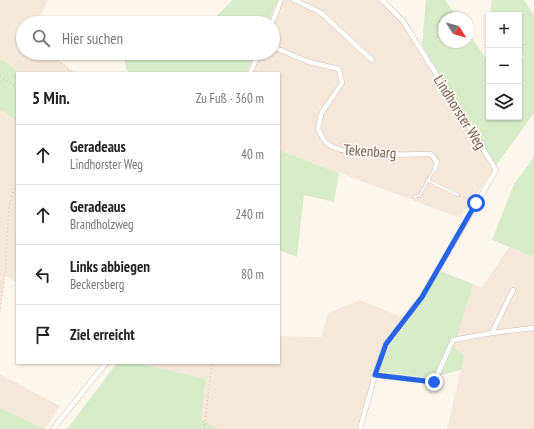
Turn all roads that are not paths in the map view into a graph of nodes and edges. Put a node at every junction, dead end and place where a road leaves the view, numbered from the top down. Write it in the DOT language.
graph roads {
  1 [pos="281,0"];
  2 [pos="294,0"];
  3 [pos="382,0"];
  4 [pos="275,16"];
  5 [pos="280,50"];
  6 [pos="256,60"];
  7 [pos="372,60"];
  8 [pos="250,72"];
  9 [pos="435,168"];
  10 [pos="427,180"];
  11 [pos="458,194"];
  12 [pos="414,197"];
  13 [pos="513,290"];
  14 [pos="534,328"];
  15 [pos="492,333"];
  16 [pos="105,364"];
  17 [pos="375,375"];
  18 [pos="53,429"];
  19 [pos="360,429"];
  1 -- 4 [label="street"];
  2 -- 7 [label="street"];
  3 -- 17 [label="street, Lindhorster Weg"];
  5 -- 9 [label="street, Tekenbarg"];
  6 -- 8 [label="street"];
  9 -- 10 [label="lane"];
  10 -- 11 [label="lane"];
  10 -- 12 [label="lane"];
  13 -- 15 [label="street"];
  14 -- 15 [label="street"];
  15 -- 17 [label="street"];
  16 -- 18 [label="street"];
  17 -- 19 [label="street, Lindhorster Weg"];
}
